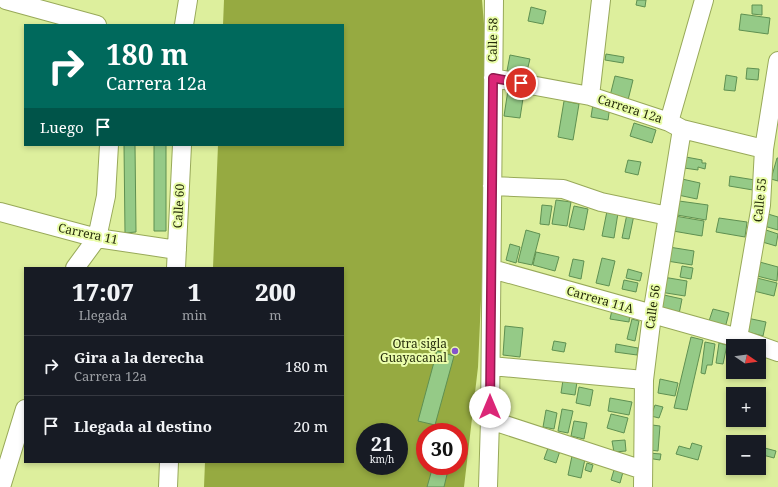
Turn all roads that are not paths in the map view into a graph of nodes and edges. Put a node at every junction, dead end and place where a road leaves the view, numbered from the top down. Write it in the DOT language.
graph roads {
  1 [pos="6,0"];
  2 [pos="188,0"];
  3 [pos="494,0"];
  4 [pos="601,0"];
  5 [pos="704,0"];
  6 [pos="94,24"];
  7 [pos="184,24"];
  8 [pos="778,61"];
  9 [pos="493,78"];
  10 [pos="590,96"];
  11 [pos="675,126"];
  12 [pos="109,146"];
  13 [pos="182,146"];
  14 [pos="764,149"];
  15 [pos="492,186"];
  16 [pos="0,212"];
  17 [pos="668,216"];
  18 [pos="97,238"];
  19 [pos="177,250"];
  20 [pos="76,267"];
  21 [pos="176,267"];
  22 [pos="492,269"];
  23 [pos="652,315"];
  24 [pos="738,338"];
  25 [pos="778,352"];
  26 [pos="491,366"];
  27 [pos="644,380"];
  28 [pos="24,412"];
  29 [pos="490,420"];
  30 [pos="168,463"];
  31 [pos="643,478"];
  32 [pos="1,487"];
  33 [pos="168,487"];
  34 [pos="488,487"];
  1 -- 6 [label="street"];
  2 -- 7 [label="street"];
  3 -- 9 [label="street, Calle 58"];
  4 -- 10 [label="street"];
  5 -- 11 [label="street, Calle 56"];
  8 -- 14 [label="street, Calle 55"];
  9 -- 10 [label="street, Carrera 12a"];
  9 -- 15 [label="street, Calle 58"];
  10 -- 11 [label="street, Carrera 12a"];
  11 -- 14 [label="street, Carrera 12a"];
  11 -- 17 [label="street, Calle 56"];
  12 -- 18 [label="street"];
  13 -- 19 [label="street, Calle 60"];
  14 -- 24 [label="street, Calle 55"];
  15 -- 17 [label="street"];
  15 -- 22 [label="street, Calle 58"];
  16 -- 18 [label="street, Carrera 11"];
  17 -- 23 [label="street, Calle 56"];
  18 -- 19 [label="street, Carrera 11"];
  18 -- 20 [label="street"];
  19 -- 21 [label="street, Calle 60"];
  22 -- 23 [label="street, Carrera 11A"];
  22 -- 26 [label="street, Calle 58"];
  23 -- 24 [label="street, Carrera 11A"];
  23 -- 27 [label="street, Calle 56"];
  24 -- 25 [label="street, Carrera 11A"];
  26 -- 27 [label="street"];
  26 -- 29 [label="street, Calle 58"];
  27 -- 31 [label="street, Calle 56"];
  28 -- 32 [label="street"];
  29 -- 31 [label="street"];
  29 -- 34 [label="street, Calle 58"];
  30 -- 33 [label="street"];
}
